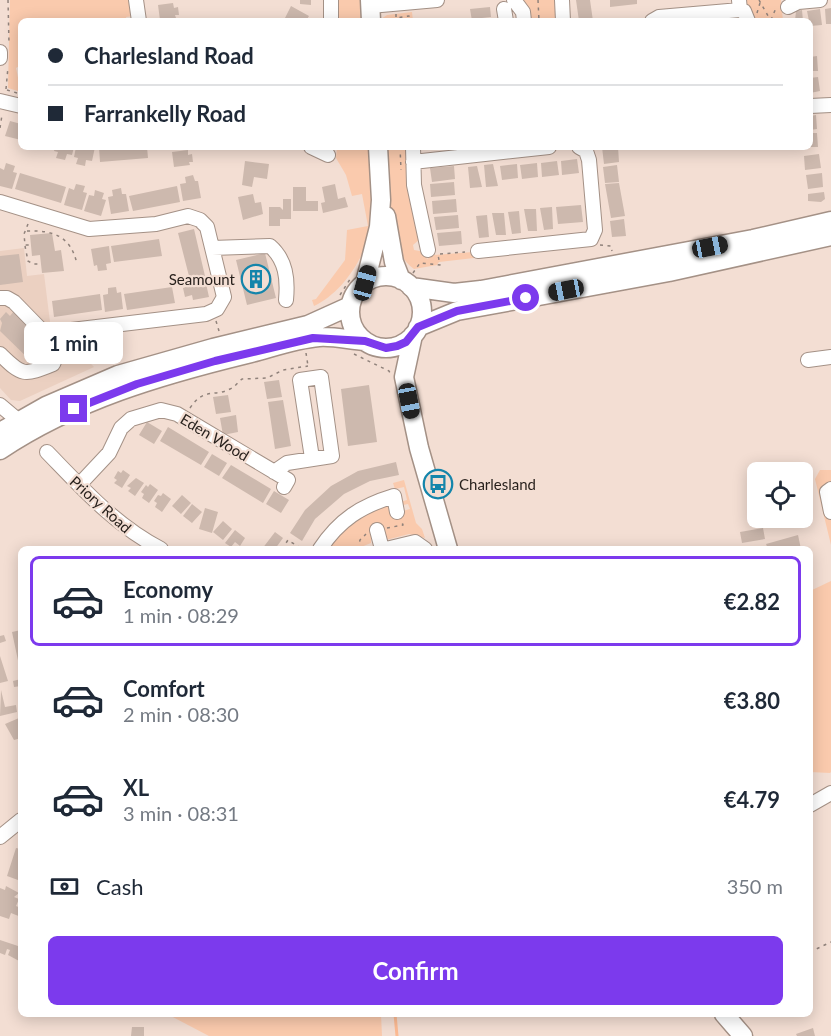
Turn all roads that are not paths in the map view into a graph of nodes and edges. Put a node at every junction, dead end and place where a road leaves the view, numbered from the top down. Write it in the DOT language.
graph roads {
  1 [pos="136,0"];
  2 [pos="331,0"];
  3 [pos="437,0"];
  4 [pos="562,0"];
  5 [pos="820,0"];
  6 [pos="784,3"];
  7 [pos="370,9"];
  8 [pos="508,10"];
  9 [pos="742,10"];
  10 [pos="139,18"];
  11 [pos="330,18"];
  12 [pos="524,18"];
  13 [pos="563,18"];
  14 [pos="657,18"];
  15 [pos="787,18"];
  16 [pos="3,95"];
  17 [pos="18,104"];
  18 [pos="831,105"];
  19 [pos="813,106"];
  20 [pos="317,150"];
  21 [pos="378,150"];
  22 [pos="413,150"];
  23 [pos="512,150"];
  24 [pos="584,150"];
  25 [pos="328,155"];
  26 [pos="413,162"];
  27 [pos="381,200"];
  28 [pos="0,202"];
  29 [pos="831,221"];
  30 [pos="831,236"];
  31 [pos="212,249"];
  32 [pos="428,250"];
  33 [pos="487,255"];
  34 [pos="359,279"];
  35 [pos="408,280"];
  36 [pos="0,298"];
  37 [pos="286,300"];
  38 [pos="344,302"];
  39 [pos="96,327"];
  40 [pos="63,330"];
  41 [pos="416,331"];
  42 [pos="370,344"];
  43 [pos="98,345"];
  44 [pos="0,354"];
  45 [pos="831,357"];
  46 [pos="807,360"];
  47 [pos="404,377"];
  48 [pos="0,405"];
  49 [pos="18,421"];
  50 [pos="0,432"];
  51 [pos="0,450"];
  52 [pos="46,456"];
  53 [pos="312,458"];
  54 [pos="274,472"];
  55 [pos="79,485"];
  56 [pos="284,487"];
  57 [pos="831,489"];
  58 [pos="397,512"];
  59 [pos="831,512"];
  60 [pos="377,530"];
  61 [pos="155,546"];
  62 [pos="323,546"];
  63 [pos="383,546"];
  64 [pos="397,546"];
  65 [pos="421,546"];
  66 [pos="447,546"];
  67 [pos="831,793"];
  68 [pos="813,803"];
  69 [pos="18,822"];
  70 [pos="0,837"];
  71 [pos="727,1017"];
  72 [pos="743,1036"];
  1 -- 10 [label="street"];
  2 -- 11 [label="street"];
  3 -- 7 [label="street"];
  4 -- 13 [label="street"];
  5 -- 6 [label="street"];
  6 -- 15 [label="street"];
  8 -- 12 [label="street"];
  9 -- 14 [label="street"];
  16 -- 17 [label="street"];
  18 -- 19 [label="street"];
  20 -- 25 [label="street"];
  21 -- 27 [label="main road"];
  22 -- 26 [label="street"];
  23 -- 26 [label="street"];
  24 -- 33 [label="street"];
  26 -- 32 [label="street"];
  27 -- 34 [label="main road"];
  27 -- 35 [label="main road"];
  28 -- 31 [label="street"];
  29 -- 35 [label="main road"];
  30 -- 41 [label="main road"];
  31 -- 37 [label="street"];
  31 -- 39 [label="street"];
  34 -- 35 [label="main road"];
  34 -- 38 [label="main road"];
  35 -- 41 [label="main road"];
  36 -- 44 [label="street"];
  38 -- 42 [label="main road"];
  38 -- 49 [label="main road"];
  39 -- 40 [label="street"];
  39 -- 43 [label="street"];
  41 -- 42 [label="main road"];
  41 -- 47 [label="main road"];
  42 -- 47 [label="main road"];
  42 -- 51 [label="main road"];
  45 -- 46 [label="street"];
  47 -- 66 [label="main road"];
  48 -- 49 [label="street"];
  49 -- 50 [label="main road"];
  52 -- 55 [label="street, Priory Road"];
  53 -- 53 [label="street"];
  53 -- 54 [label="street"];
  54 -- 55 [label="street, Eden Wood"];
  54 -- 56 [label="street, Eden Wood"];
  55 -- 61 [label="street, Priory Road"];
  57 -- 59 [label="street"];
  58 -- 62 [label="street"];
  60 -- 63 [label="street"];
  64 -- 65 [label="street"];
  67 -- 68 [label="street"];
  69 -- 70 [label="street"];
  71 -- 72 [label="main road"];
}
